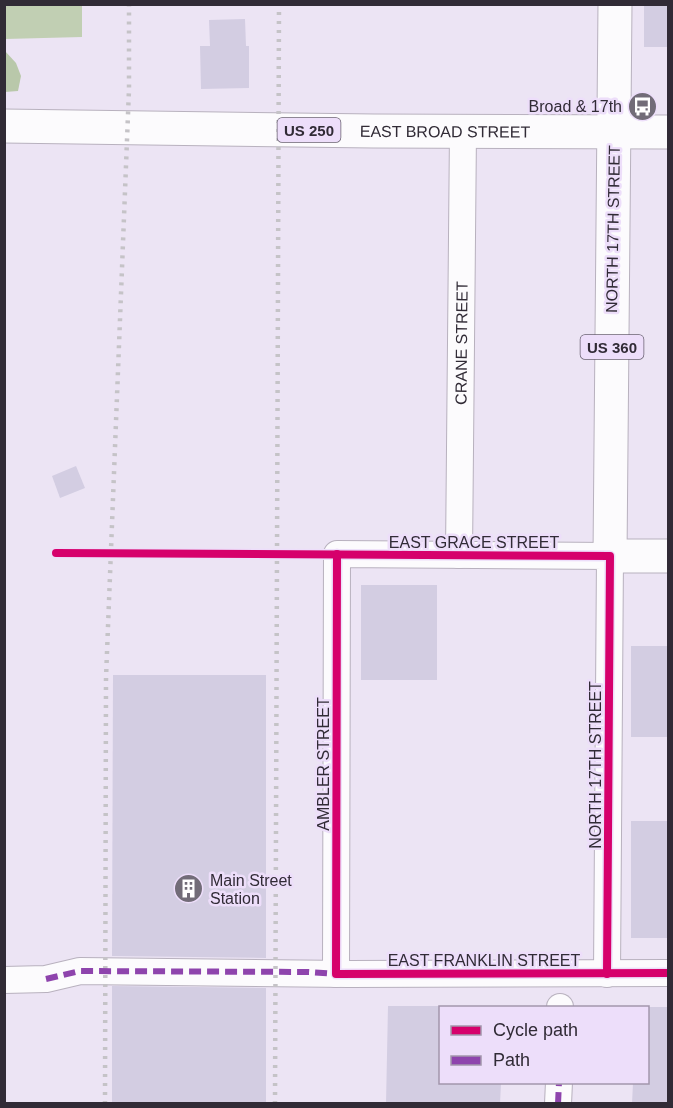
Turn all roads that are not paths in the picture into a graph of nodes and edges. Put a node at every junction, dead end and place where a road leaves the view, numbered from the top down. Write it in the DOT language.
graph roads {
  1 [pos="615,4"];
  2 [pos="4,126"];
  3 [pos="463,131"];
  4 [pos="614,132"];
  5 [pos="669,132"];
  6 [pos="337,554"];
  7 [pos="459,555"];
  8 [pos="610,556"];
  9 [pos="669,556"];
  10 [pos="669,973"];
  11 [pos="336,974"];
  12 [pos="607,974"];
  13 [pos="4,980"];
  14 [pos="559,1084"];
  15 [pos="558,1104"];
  1 -- 4 [label="main road, US 360"];
  2 -- 3 [label="main road, EAST BROAD STREET / US 250"];
  3 -- 4 [label="main road, EAST BROAD STREET / US 250"];
  3 -- 7 [label="street, CRANE STREET"];
  4 -- 5 [label="main road, EAST BROAD STREET / US 250"];
  4 -- 8 [label="main road, NORTH 17TH STREET / US 360"];
  6 -- 7 [label="street, EAST GRACE STREET"];
  6 -- 11 [label="street, AMBLER STREET"];
  7 -- 8 [label="street, EAST GRACE STREET"];
  8 -- 9 [label="main road, EAST GRACE STREET"];
  8 -- 12 [label="street, NORTH 17TH STREET"];
  10 -- 12 [label="street, EAST FRANKLIN STREET"];
  11 -- 12 [label="street, EAST FRANKLIN STREET"];
  11 -- 13 [label="street, EAST FRANKLIN STREET"];
  14 -- 15 [label="street"];
}
